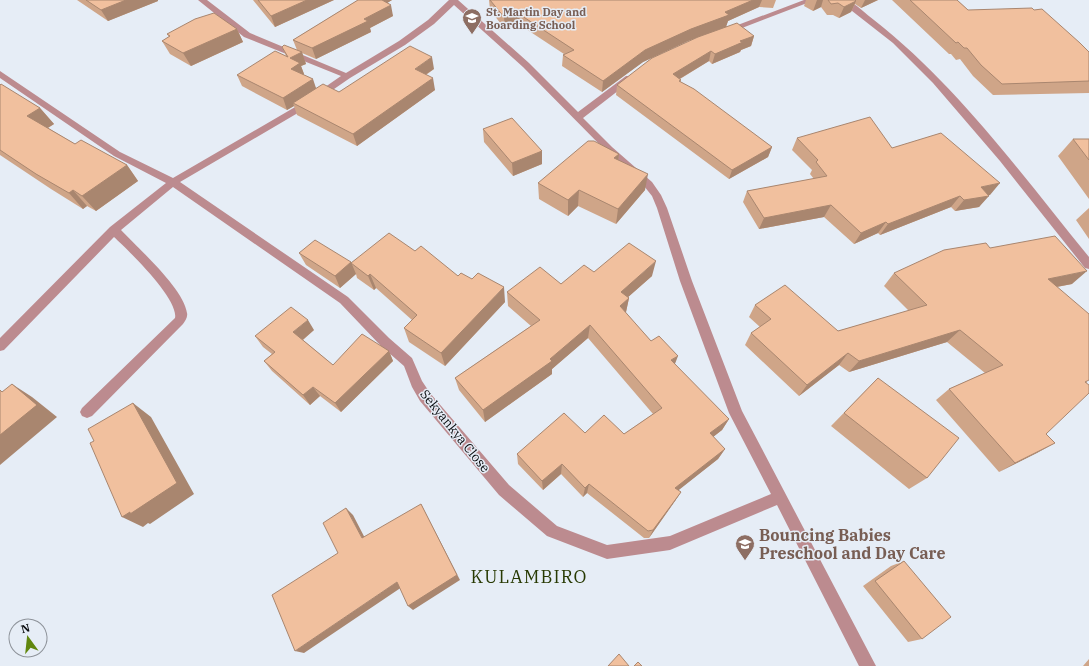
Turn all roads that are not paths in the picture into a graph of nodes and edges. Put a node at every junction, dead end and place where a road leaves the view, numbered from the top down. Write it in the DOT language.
graph roads {
  1 [pos="202,0"];
  2 [pos="811,0"];
  3 [pos="842,0"];
  4 [pos="453,1"];
  5 [pos="719,33"];
  6 [pos="0,74"];
  7 [pos="634,75"];
  8 [pos="347,76"];
  9 [pos="578,117"];
  10 [pos="173,182"];
  11 [pos="114,230"];
  12 [pos="1089,265"];
  13 [pos="0,346"];
  14 [pos="87,412"];
  15 [pos="780,497"];
  16 [pos="868,666"];
  1 -- 8 [label="street"];
  2 -- 5 [label="street"];
  3 -- 12 [label="street"];
  4 -- 8 [label="street"];
  4 -- 9 [label="street"];
  6 -- 10 [label="street, Sekyankya Close"];
  7 -- 9 [label="street"];
  8 -- 10 [label="street"];
  9 -- 15 [label="street"];
  10 -- 11 [label="street"];
  10 -- 15 [label="street, Sekyankya Close"];
  11 -- 13 [label="street"];
  11 -- 14 [label="street"];
  15 -- 16 [label="street"];
}
